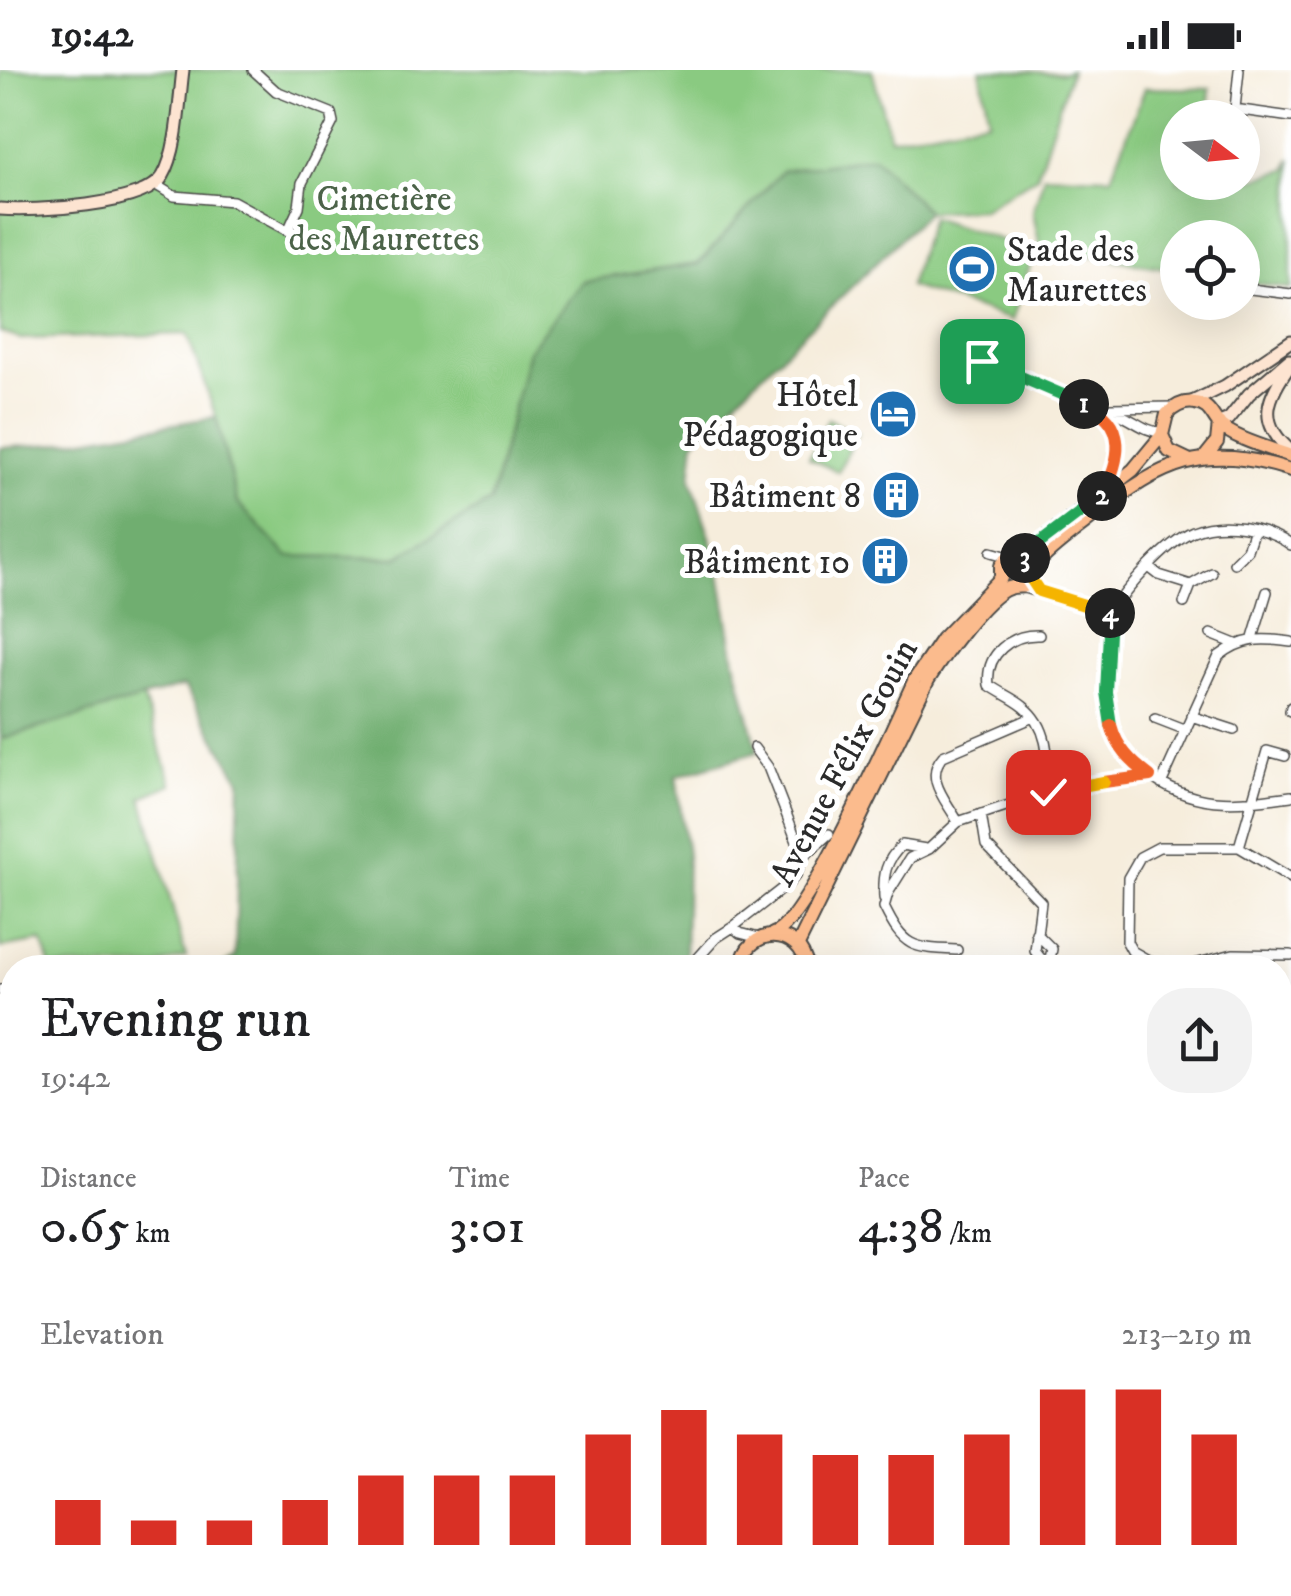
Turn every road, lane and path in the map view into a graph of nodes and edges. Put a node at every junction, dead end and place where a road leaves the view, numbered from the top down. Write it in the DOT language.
graph roads {
  1 [pos="184,70"];
  2 [pos="253,70"];
  3 [pos="1239,70"];
  4 [pos="1236,100"];
  5 [pos="1260,115"];
  6 [pos="1291,117"];
  7 [pos="156,185"];
  8 [pos="0,208"];
  9 [pos="1260,290"];
  10 [pos="1291,294"];
  11 [pos="1291,341"];
  12 [pos="1291,361"];
  13 [pos="999,362"];
  14 [pos="1192,402"];
  15 [pos="1092,407"];
  16 [pos="1174,407"];
  17 [pos="1218,424"];
  18 [pos="1162,433"];
  19 [pos="1291,454"];
  20 [pos="1204,457"];
  21 [pos="1188,460"];
  22 [pos="1291,470"];
  23 [pos="1102,497"];
  24 [pos="1254,530"];
  25 [pos="1291,546"];
  26 [pos="1234,564"];
  27 [pos="1150,568"];
  28 [pos="1212,573"];
  29 [pos="1018,575"];
  30 [pos="1191,585"];
  31 [pos="1268,592"];
  32 [pos="1184,603"];
  33 [pos="1110,614"];
  34 [pos="1039,634"];
  35 [pos="1211,634"];
  36 [pos="1253,638"];
  37 [pos="1291,642"];
  38 [pos="1236,644"];
  39 [pos="1191,716"];
  40 [pos="1034,717"];
  41 [pos="1154,718"];
  42 [pos="1186,730"];
  43 [pos="1234,730"];
  44 [pos="754,748"];
  45 [pos="1285,756"];
  46 [pos="1150,776"];
  47 [pos="1162,784"];
  48 [pos="1048,792"];
  49 [pos="1291,796"];
  50 [pos="1251,802"];
  51 [pos="982,814"];
  52 [pos="958,822"];
  53 [pos="828,834"];
  54 [pos="1239,847"];
  55 [pos="929,849"];
  56 [pos="803,857"];
  57 [pos="1291,878"];
  58 [pos="885,902"];
  59 [pos="736,930"];
  60 [pos="1036,933"];
  61 [pos="766,936"];
  62 [pos="798,945"];
  63 [pos="746,950"];
  64 [pos="957,950"];
  65 [pos="701,955"];
  66 [pos="745,955"];
  67 [pos="801,955"];
  68 [pos="1139,955"];
  69 [pos="1230,955"];
  70 [pos="1291,955"];
  1 -- 7 [label="main road"];
  2 -- 7 [label="street"];
  3 -- 4 [label="street"];
  5 -- 6 [label="street"];
  7 -- 8 [label="main road"];
  9 -- 10 [label="street"];
  11 -- 14 [label="main road"];
  12 -- 17 [label="main road"];
  12 -- 19 [label="main road"];
  13 -- 15 [label="street"];
  14 -- 16 [label="main road"];
  14 -- 17 [label="main road"];
  15 -- 16 [label="street"];
  15 -- 18 [label="street"];
  15 -- 23 [label="street"];
  16 -- 18 [label="main road, Avenue Félix Gouin"];
  17 -- 19 [label="main road"];
  17 -- 20 [label="main road"];
  18 -- 21 [label="main road"];
  18 -- 23 [label="main road, Avenue Félix Gouin"];
  20 -- 21 [label="main road, Avenue Félix Gouin"];
  20 -- 22 [label="main road, Avenue Félix Gouin"];
  21 -- 29 [label="main road, Avenue Félix Gouin"];
  23 -- 29 [label="main road, Avenue Félix Gouin"];
  24 -- 25 [label="street"];
  24 -- 26 [label="street"];
  24 -- 27 [label="street"];
  27 -- 30 [label="street"];
  27 -- 33 [label="street"];
  28 -- 30 [label="street"];
  29 -- 33 [label="street"];
  29 -- 61 [label="main road, Avenue Félix Gouin"];
  29 -- 62 [label="main road, Avenue Félix Gouin"];
  30 -- 32 [label="street"];
  31 -- 36 [label="street"];
  33 -- 46 [label="street"];
  34 -- 40 [label="street"];
  35 -- 38 [label="street"];
  36 -- 37 [label="street"];
  36 -- 38 [label="street"];
  38 -- 39 [label="street"];
  39 -- 42 [label="street"];
  39 -- 43 [label="street"];
  40 -- 48 [label="street"];
  40 -- 52 [label="street"];
  41 -- 42 [label="street"];
  42 -- 47 [label="street"];
  44 -- 56 [label="street"];
  45 -- 50 [label="street"];
  46 -- 47 [label="street"];
  46 -- 48 [label="street"];
  47 -- 50 [label="street"];
  48 -- 51 [label="street"];
  49 -- 50 [label="street"];
  50 -- 54 [label="street"];
  51 -- 52 [label="street"];
  51 -- 60 [label="street"];
  52 -- 55 [label="street"];
  53 -- 56 [label="street"];
  54 -- 57 [label="street"];
  54 -- 68 [label="street"];
  55 -- 58 [label="street"];
  55 -- 58 [label="street"];
  56 -- 59 [label="street"];
  58 -- 64 [label="street"];
  59 -- 61 [label="street"];
  59 -- 63 [label="street"];
  59 -- 65 [label="street"];
  61 -- 62 [label="main road"];
  61 -- 63 [label="main road, Avenue Félix Gouin"];
  62 -- 67 [label="main road"];
  63 -- 66 [label="main road"];
  69 -- 70 [label="street"];
}
